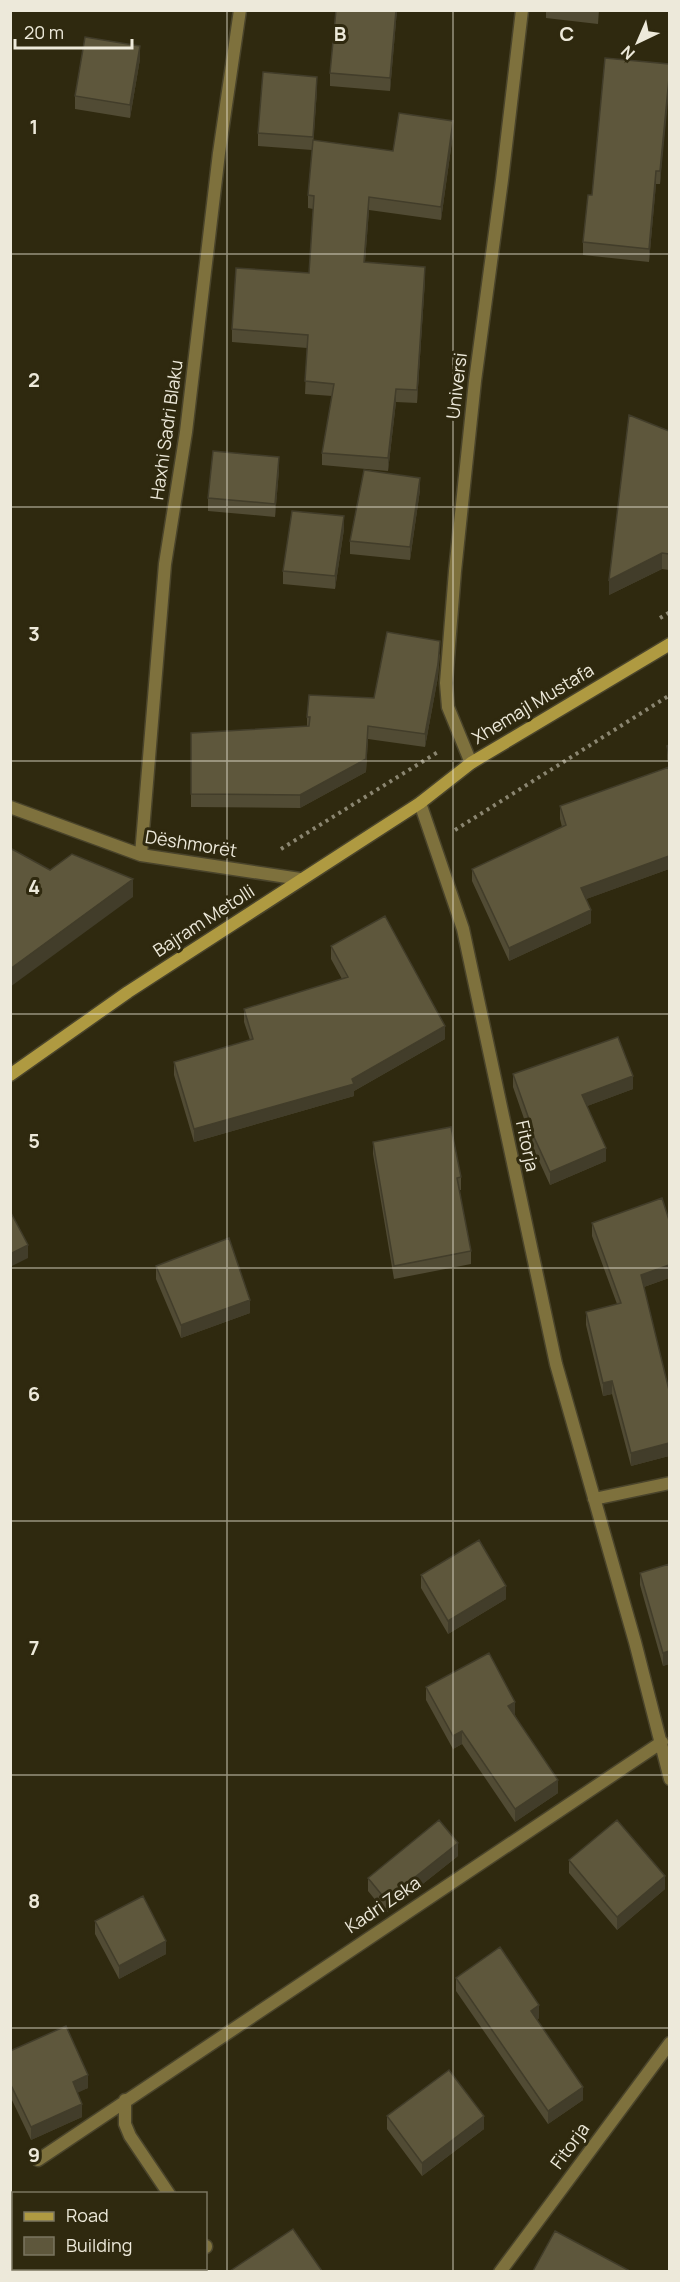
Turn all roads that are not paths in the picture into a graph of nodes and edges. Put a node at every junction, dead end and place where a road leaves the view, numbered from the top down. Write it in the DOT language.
graph roads {
  1 [pos="240,10"];
  2 [pos="522,10"];
  3 [pos="669,644"];
  4 [pos="471,763"];
  5 [pos="420,803"];
  6 [pos="10,807"];
  7 [pos="141,855"];
  8 [pos="300,879"];
  9 [pos="10,1075"];
  10 [pos="669,1483"];
  11 [pos="594,1499"];
  12 [pos="662,1742"];
  13 [pos="669,1779"];
  14 [pos="669,2043"];
  15 [pos="125,2100"];
  16 [pos="38,2160"];
  17 [pos="168,2192"];
  18 [pos="500,2271"];
  1 -- 7 [label="street, Haxhi Sadri Blaku"];
  2 -- 4 [label="street, Universi"];
  3 -- 4 [label="main road, Xhemajl Mustafa"];
  4 -- 5 [label="main road, Xhemajl Mustafa"];
  5 -- 8 [label="main road, Bajram Metolli"];
  5 -- 11 [label="street, Fitorja"];
  6 -- 7 [label="street, Dëshmorët"];
  7 -- 8 [label="street, Dëshmorët"];
  8 -- 9 [label="main road, Bajram Metolli"];
  10 -- 11 [label="street"];
  11 -- 12 [label="street, Fitorja"];
  12 -- 13 [label="street, Fitorja"];
  12 -- 15 [label="street, Kadri Zeka"];
  14 -- 18 [label="street, Fitorja"];
  15 -- 16 [label="street, Kadri Zeka"];
  15 -- 17 [label="street"];
}
